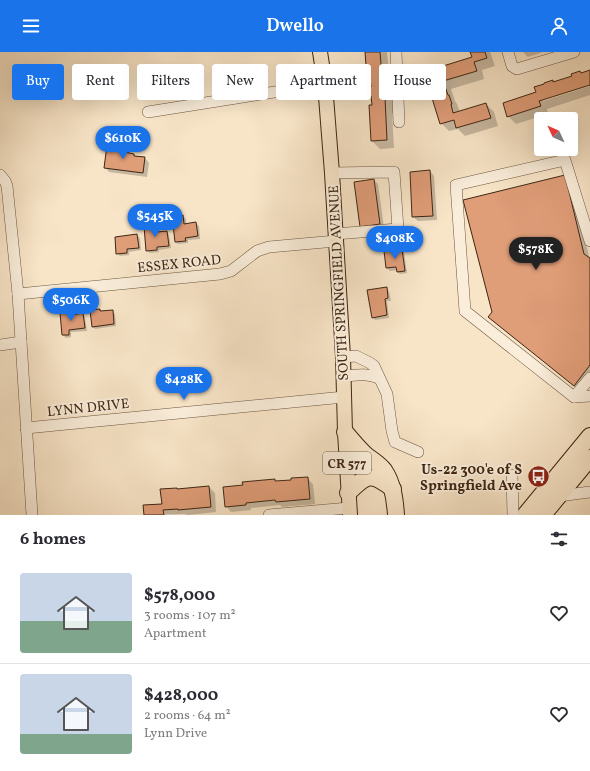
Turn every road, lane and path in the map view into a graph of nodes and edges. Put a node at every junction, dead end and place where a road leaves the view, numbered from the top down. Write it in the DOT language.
graph roads {
  1 [pos="320,52"];
  2 [pos="396,52"];
  3 [pos="508,52"];
  4 [pos="574,52"];
  5 [pos="322,64"];
  6 [pos="276,92"];
  7 [pos="326,100"];
  8 [pos="148,112"];
  9 [pos="399,122"];
  10 [pos="332,173"];
  11 [pos="0,175"];
  12 [pos="336,238"];
  13 [pos="590,241"];
  14 [pos="18,294"];
  15 [pos="21,342"];
  16 [pos="0,344"];
  17 [pos="343,357"];
  18 [pos="344,376"];
  19 [pos="379,378"];
  20 [pos="590,378"];
  21 [pos="590,396"];
  22 [pos="344,397"];
  23 [pos="574,397"];
  24 [pos="26,428"];
  25 [pos="345,432"];
  26 [pos="590,436"];
  27 [pos="418,452"];
  28 [pos="590,458"];
  29 [pos="512,475"];
  30 [pos="393,488"];
  31 [pos="590,492"];
  32 [pos="559,496"];
  33 [pos="349,505"];
  34 [pos="32,515"];
  35 [pos="268,515"];
  36 [pos="274,515"];
  37 [pos="396,515"];
  38 [pos="513,515"];
  39 [pos="525,515"];
  40 [pos="543,515"];
  1 -- 5 [label="main road, SOUTH SPRINGFIELD AVENUE / CR 577"];
  2 -- 9 [label="street"];
  3 -- 4 [label="street"];
  6 -- 8 [label="street"];
  7 -- 10 [label="main road, SOUTH SPRINGFIELD AVENUE / CR 577"];
  10 -- 12 [label="main road, SOUTH SPRINGFIELD AVENUE / CR 577"];
  10 -- 12 [label="street, ESSEX ROAD"];
  11 -- 14 [label="street"];
  12 -- 14 [label="street, ESSEX ROAD"];
  12 -- 17 [label="main road, SOUTH SPRINGFIELD AVENUE / CR 577"];
  13 -- 23 [label="street"];
  14 -- 15 [label="street"];
  15 -- 16 [label="street"];
  15 -- 24 [label="street"];
  17 -- 18 [label="main road, SOUTH SPRINGFIELD AVENUE / CR 577"];
  17 -- 19 [label="street"];
  18 -- 19 [label="street"];
  18 -- 22 [label="main road, SOUTH SPRINGFIELD AVENUE / CR 577"];
  19 -- 27 [label="street"];
  20 -- 23 [label="street"];
  21 -- 23 [label="street"];
  22 -- 24 [label="street, LYNN DRIVE"];
  22 -- 25 [label="main road, SOUTH SPRINGFIELD AVENUE / CR 577"];
  24 -- 34 [label="street"];
  25 -- 30 [label="highway"];
  25 -- 33 [label="main road, SOUTH SPRINGFIELD AVENUE / CR 577"];
  26 -- 39 [label="highway"];
  28 -- 32 [label="highway"];
  29 -- 38 [label="street"];
  30 -- 33 [label="highway"];
  30 -- 37 [label="highway"];
  31 -- 32 [label="street"];
  32 -- 40 [label="highway"];
  33 -- 36 [label="street"];
  35 -- 36 [label="street"];
}
